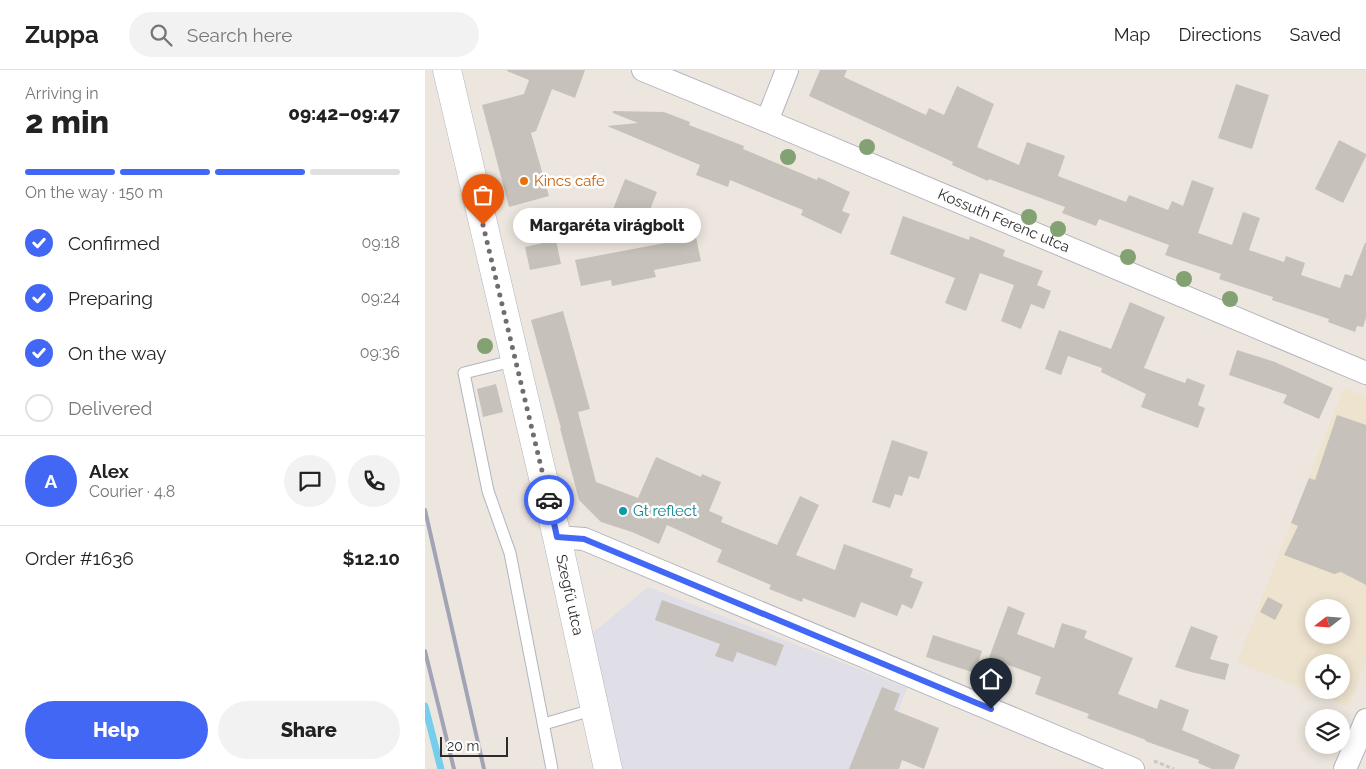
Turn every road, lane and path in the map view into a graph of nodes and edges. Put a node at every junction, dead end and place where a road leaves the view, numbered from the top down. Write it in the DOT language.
graph roads {
  1 [pos="447,70"];
  2 [pos="643,70"];
  3 [pos="787,70"];
  4 [pos="767,120"];
  5 [pos="516,360"];
  6 [pos="1366,372"];
  7 [pos="557,537"];
  8 [pos="595,709"];
  9 [pos="1366,720"];
  10 [pos="544,724"];
  11 [pos="552,769"];
  12 [pos="608,769"];
  13 [pos="1133,769"];
  14 [pos="1345,769"];
  1 -- 5 [label="street, Szegfű utca"];
  2 -- 4 [label="street, Kossuth Ferenc utca"];
  3 -- 4 [label="street"];
  4 -- 6 [label="street, Kossuth Ferenc utca"];
  5 -- 7 [label="street, Szegfű utca"];
  5 -- 10 [label="lane"];
  7 -- 8 [label="street, Szegfű utca"];
  7 -- 13 [label="street"];
  8 -- 10 [label="lane"];
  8 -- 12 [label="street, Szegfű utca"];
  9 -- 14 [label="street"];
  10 -- 11 [label="lane"];
}
